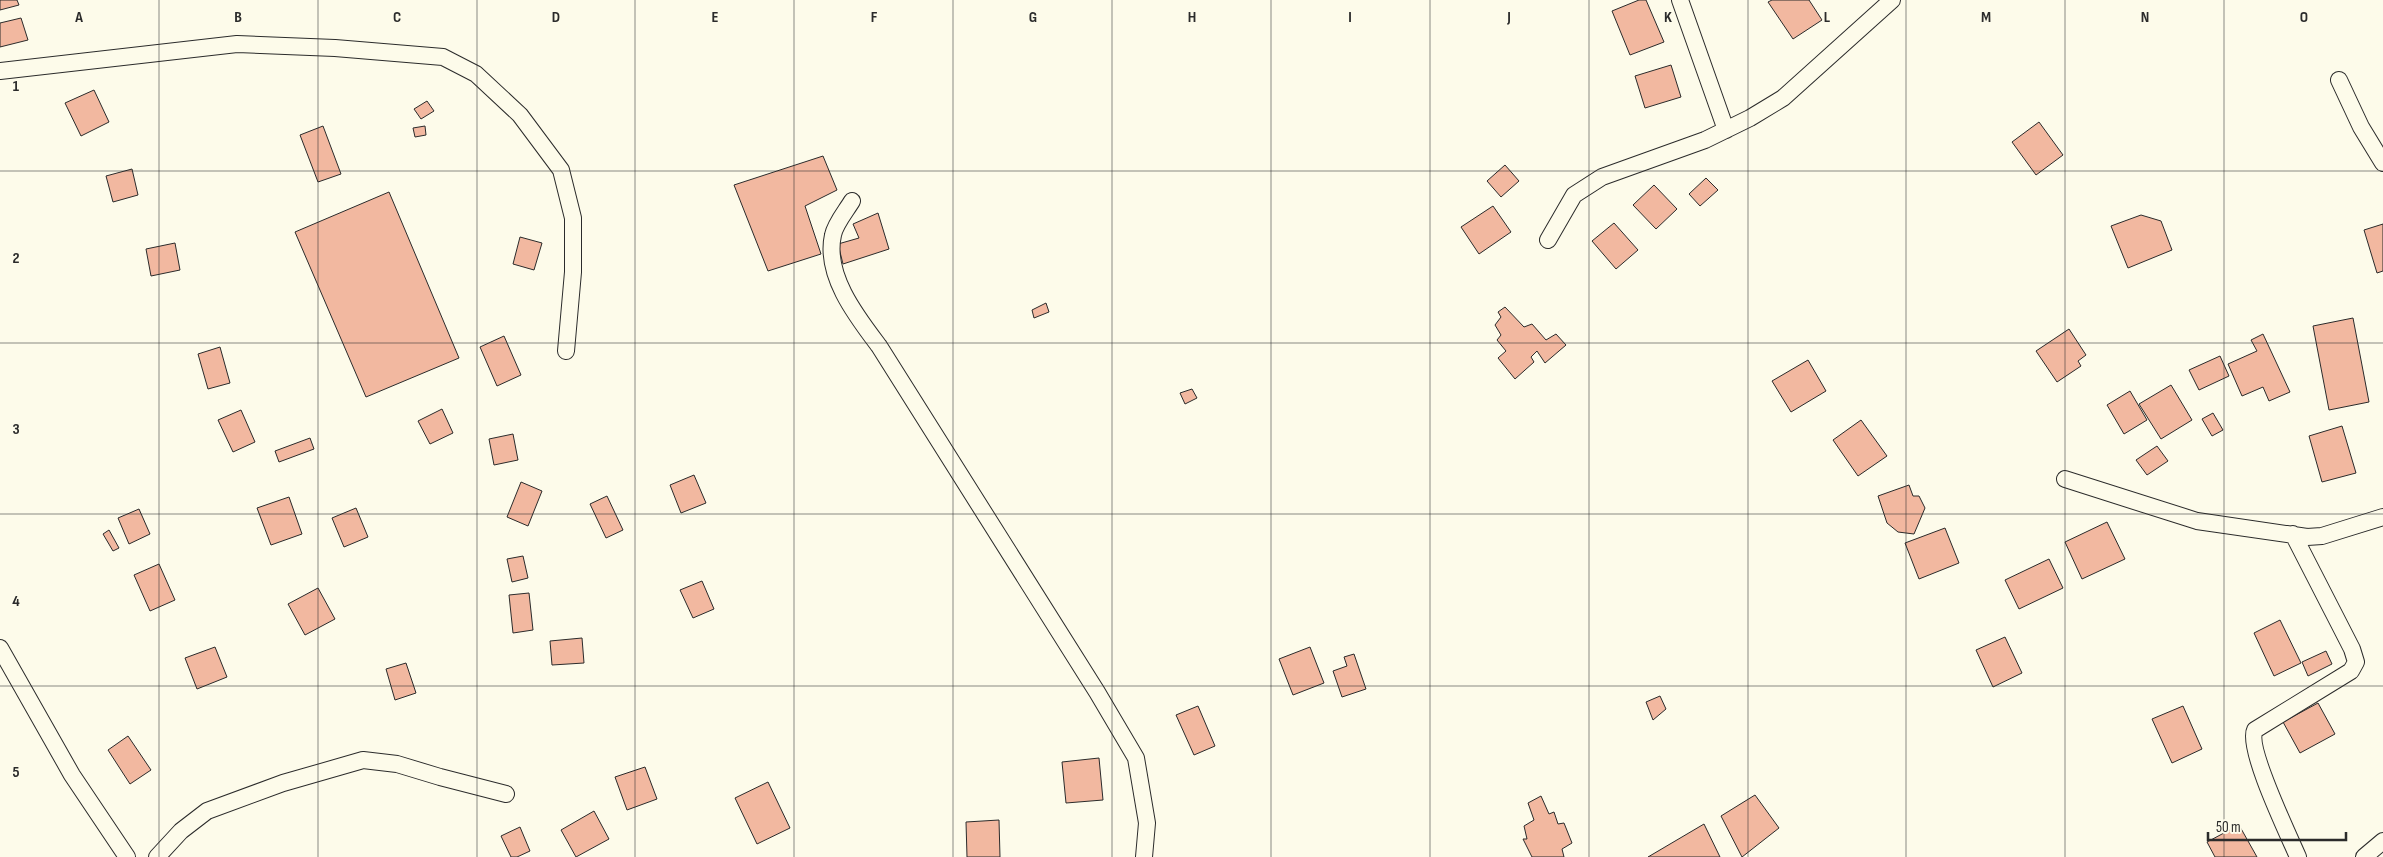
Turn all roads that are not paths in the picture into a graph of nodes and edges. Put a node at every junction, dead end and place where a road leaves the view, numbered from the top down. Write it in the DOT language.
graph roads {
  1 [pos="1680,0"];
  2 [pos="1892,0"];
  3 [pos="0,71"];
  4 [pos="2339,80"];
  5 [pos="1726,130"];
  6 [pos="2383,163"];
  7 [pos="852,201"];
  8 [pos="1548,240"];
  9 [pos="566,350"];
  10 [pos="2065,479"];
  11 [pos="2383,517"];
  12 [pos="2293,534"];
  13 [pos="0,648"];
  14 [pos="506,794"];
  15 [pos="2383,841"];
  16 [pos="127,857"];
  17 [pos="157,857"];
  18 [pos="1144,857"];
  19 [pos="2298,857"];
  20 [pos="2364,857"];
  1 -- 5 [label="street"];
  2 -- 5 [label="street"];
  3 -- 9 [label="street"];
  4 -- 6 [label="street"];
  5 -- 8 [label="street"];
  7 -- 18 [label="street"];
  10 -- 12 [label="street"];
  11 -- 12 [label="street"];
  12 -- 19 [label="street"];
  13 -- 16 [label="street"];
  14 -- 17 [label="street"];
  15 -- 20 [label="street"];
}
